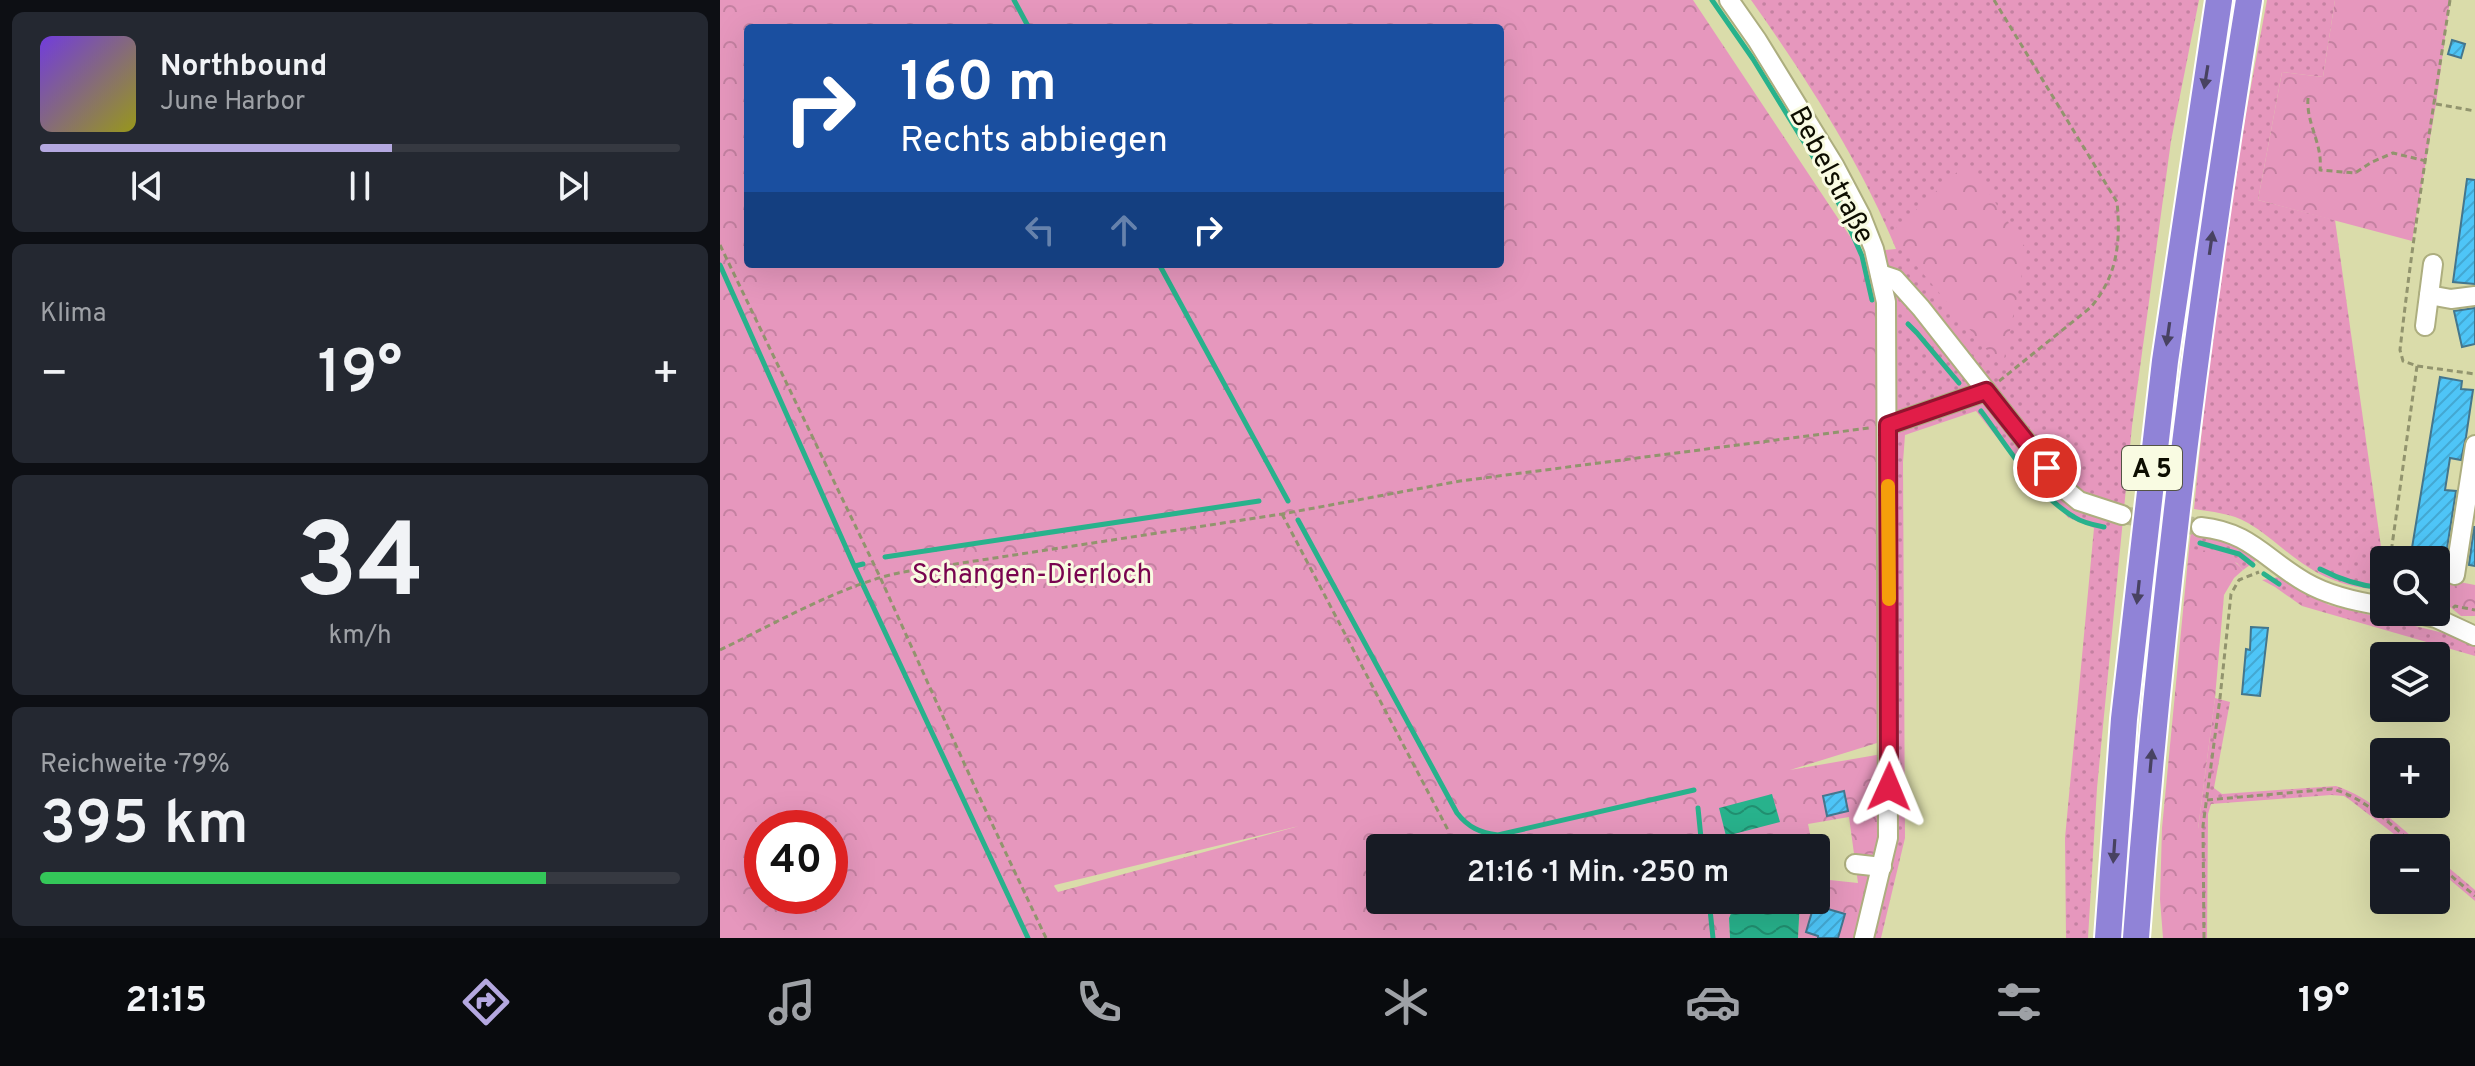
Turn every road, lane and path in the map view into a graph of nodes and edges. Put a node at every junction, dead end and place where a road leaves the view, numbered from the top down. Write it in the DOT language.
graph roads {
  1 [pos="1729,0"];
  2 [pos="1994,0"];
  3 [pos="2219,0"];
  4 [pos="2249,0"];
  5 [pos="2450,0"];
  6 [pos="2308,98"];
  7 [pos="2436,104"];
  8 [pos="2475,111"];
  9 [pos="2426,161"];
  10 [pos="720,245"];
  11 [pos="2433,264"];
  12 [pos="1880,274"];
  13 [pos="2429,295"];
  14 [pos="2475,296"];
  15 [pos="1886,302"];
  16 [pos="1921,308"];
  17 [pos="2425,326"];
  18 [pos="2417,366"];
  19 [pos="2475,374"];
  20 [pos="1986,391"];
  21 [pos="1888,425"];
  22 [pos="2475,445"];
  23 [pos="2471,492"];
  24 [pos="1282,514"];
  25 [pos="2122,515"];
  26 [pos="2469,516"];
  27 [pos="2201,527"];
  28 [pos="2392,546"];
  29 [pos="2276,564"];
  30 [pos="2455,575"];
  31 [pos="880,577"];
  32 [pos="2370,603"];
  33 [pos="2450,624"];
  34 [pos="2475,636"];
  35 [pos="720,650"];
  36 [pos="2207,800"];
  37 [pos="1448,830"];
  38 [pos="2401,834"];
  39 [pos="1855,864"];
  40 [pos="2141,866"];
  41 [pos="1882,867"];
  42 [pos="2450,875"];
  43 [pos="2475,896"];
  44 [pos="1046,938"];
  45 [pos="1864,938"];
  46 [pos="2108,938"];
  47 [pos="2136,938"];
  48 [pos="2154,938"];
  49 [pos="2204,938"];
  1 -- 12 [label="street, Bebelstraße"];
  2 -- 20 [label="path"];
  3 -- 46 [label="highway, A 5, one-way"];
  40 -- 4 [label="highway, A 5, one-way"];
  5 -- 7 [label="path"];
  6 -- 9 [label="path"];
  7 -- 8 [label="path"];
  7 -- 9 [label="path"];
  9 -- 18 [label="path"];
  10 -- 31 [label="path"];
  11 -- 13 [label="street"];
  12 -- 15 [label="street, Bebelstraße"];
  12 -- 16 [label="street"];
  13 -- 14 [label="street"];
  13 -- 17 [label="street"];
  15 -- 16 [label="street"];
  15 -- 21 [label="street, Bebelstraße"];
  16 -- 20 [label="street"];
  18 -- 19 [label="path"];
  18 -- 28 [label="path"];
  20 -- 21 [label="street"];
  20 -- 25 [label="street"];
  21 -- 24 [label="path"];
  21 -- 41 [label="street, Bebelstraße"];
  22 -- 23 [label="street"];
  23 -- 26 [label="street"];
  24 -- 31 [label="path"];
  24 -- 37 [label="path"];
  26 -- 30 [label="street"];
  27 -- 29 [label="street"];
  29 -- 32 [label="street"];
  29 -- 36 [label="path"];
  31 -- 35 [label="path"];
  31 -- 44 [label="path"];
  33 -- 34 [label="street"];
  36 -- 38 [label="path"];
  36 -- 49 [label="path"];
  39 -- 41 [label="street"];
  40 -- 47 [label="highway, A 5"];
  40 -- 48 [label="highway"];
  41 -- 45 [label="street, Bebelstraße"];
  42 -- 43 [label="path"];
}
